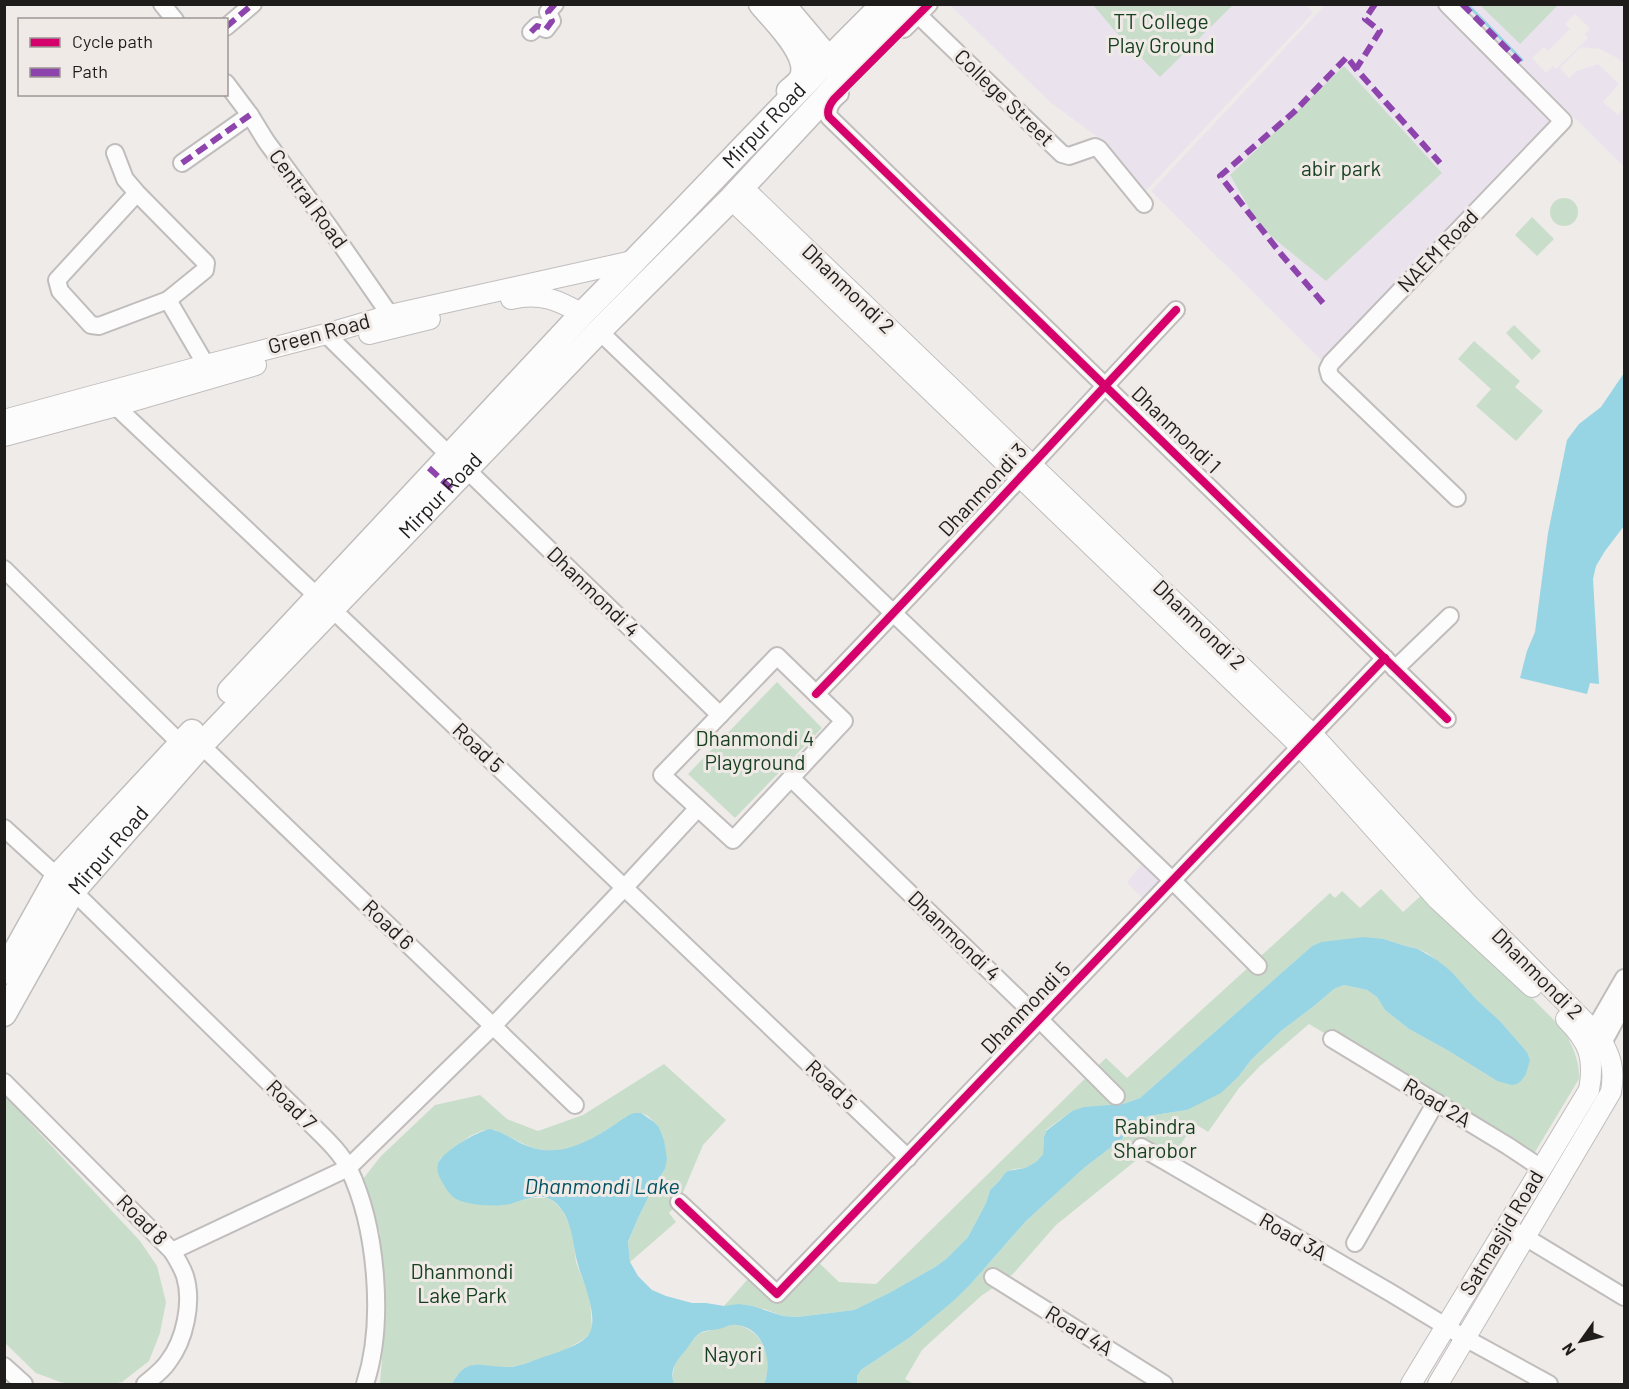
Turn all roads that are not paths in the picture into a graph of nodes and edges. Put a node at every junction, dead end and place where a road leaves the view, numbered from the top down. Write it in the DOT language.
graph roads {
  1 [pos="162,4"];
  2 [pos="253,4"];
  3 [pos="555,4"];
  4 [pos="761,4"];
  5 [pos="783,4"];
  6 [pos="788,4"];
  7 [pos="884,4"];
  8 [pos="1447,4"];
  9 [pos="917,8"];
  10 [pos="173,18"];
  11 [pos="864,24"];
  12 [pos="228,25"];
  13 [pos="531,32"];
  14 [pos="836,68"];
  15 [pos="228,86"];
  16 [pos="250,115"];
  17 [pos="114,153"];
  18 [pos="182,164"];
  19 [pos="713,180"];
  20 [pos="137,193"];
  21 [pos="736,193"];
  22 [pos="1144,204"];
  23 [pos="637,260"];
  24 [pos="168,300"];
  25 [pos="1176,310"];
  26 [pos="395,313"];
  27 [pos="591,322"];
  28 [pos="331,338"];
  29 [pos="206,365"];
  30 [pos="1105,386"];
  31 [pos="109,400"];
  32 [pos="4,420"];
  33 [pos="4,436"];
  34 [pos="458,463"];
  35 [pos="1025,471"];
  36 [pos="1457,498"];
  37 [pos="4,569"];
  38 [pos="325,603"];
  39 [pos="894,613"];
  40 [pos="1450,616"];
  41 [pos="1390,664"];
  42 [pos="816,694"];
  43 [pos="720,715"];
  44 [pos="1447,719"];
  45 [pos="1307,741"];
  46 [pos="191,745"];
  47 [pos="791,778"];
  48 [pos="698,808"];
  49 [pos="4,828"];
  50 [pos="1173,881"];
  51 [pos="65,884"];
  52 [pos="625,887"];
  53 [pos="1258,966"];
  54 [pos="4,972"];
  55 [pos="1624,978"];
  56 [pos="1624,1004"];
  57 [pos="4,1014"];
  58 [pos="1040,1020"];
  59 [pos="493,1026"];
  60 [pos="1332,1039"];
  61 [pos="1595,1040"];
  62 [pos="4,1082"];
  63 [pos="1591,1082"];
  64 [pos="1611,1092"];
  65 [pos="1116,1096"];
  66 [pos="1436,1102"];
  67 [pos="575,1105"];
  68 [pos="1141,1147"];
  69 [pos="908,1158"];
  70 [pos="348,1168"];
  71 [pos="1541,1168"];
  72 [pos="679,1202"];
  73 [pos="1506,1226"];
  74 [pos="1525,1236"];
  75 [pos="1355,1243"];
  76 [pos="172,1251"];
  77 [pos="993,1277"];
  78 [pos="1624,1297"];
  79 [pos="1446,1327"];
  80 [pos="1465,1338"];
  81 [pos="4,1366"];
  82 [pos="24,1384"];
  83 [pos="145,1384"];
  84 [pos="365,1384"];
  85 [pos="1164,1384"];
  86 [pos="1411,1384"];
  87 [pos="1437,1384"];
  88 [pos="1549,1384"];
  1 -- 10 [label="street"];
  2 -- 12 [label="street"];
  3 -- 13 [label="street"];
  4 -- 19 [label="highway"];
  5 -- 14 [label="highway"];
  6 -- 11 [label="highway"];
  7 -- 11 [label="highway, Mirpur Road"];
  8 -- 36 [label="street, NAEM Road"];
  9 -- 14 [label="highway, Mirpur Road"];
  9 -- 22 [label="street, College Street"];
  9 -- 30 [label="street, Dhanmondi 1"];
  11 -- 14 [label="highway, Mirpur Road"];
  14 -- 19 [label="highway, Mirpur Road"];
  14 -- 21 [label="highway, Mirpur Road"];
  15 -- 16 [label="street, Central Road"];
  16 -- 18 [label="street"];
  16 -- 26 [label="street, Central Road"];
  17 -- 20 [label="street"];
  19 -- 23 [label="highway, Mirpur Road"];
  20 -- 24 [label="street"];
  20 -- 24 [label="street"];
  21 -- 27 [label="highway, Mirpur Road"];
  21 -- 35 [label="main road, Dhanmondi 2"];
  23 -- 26 [label="main road, Green Road"];
  23 -- 27 [label="highway, Mirpur Road"];
  24 -- 29 [label="street"];
  25 -- 30 [label="street, Dhanmondi 3"];
  26 -- 28 [label="main road, Green Road"];
  27 -- 28 [label="main road, Green Road"];
  27 -- 34 [label="highway, Mirpur Road"];
  27 -- 39 [label="street"];
  28 -- 29 [label="main road, Green Road"];
  28 -- 31 [label="main road, Green Road"];
  28 -- 34 [label="street, Dhanmondi 4"];
  29 -- 31 [label="main road, Green Road"];
  30 -- 35 [label="street, Dhanmondi 3"];
  30 -- 41 [label="street, Dhanmondi 1"];
  31 -- 32 [label="main road, Green Road"];
  31 -- 33 [label="main road, Green Road"];
  31 -- 38 [label="street, Road 5"];
  34 -- 38 [label="highway, Mirpur Road"];
  34 -- 43 [label="street, Dhanmondi 4"];
  35 -- 39 [label="street, Dhanmondi 3"];
  35 -- 45 [label="main road, Dhanmondi 2"];
  37 -- 46 [label="street, Road 6"];
  38 -- 46 [label="highway, Mirpur Road"];
  38 -- 52 [label="street, Road 5"];
  39 -- 42 [label="street, Dhanmondi 3"];
  39 -- 50 [label="street"];
  40 -- 41 [label="street"];
  41 -- 44 [label="street, Dhanmondi 1"];
  41 -- 45 [label="street"];
  42 -- 43 [label="street"];
  42 -- 47 [label="street"];
  43 -- 48 [label="street"];
  45 -- 50 [label="street, Dhanmondi 5"];
  45 -- 61 [label="main road, Dhanmondi 2"];
  46 -- 51 [label="highway, Mirpur Road"];
  46 -- 59 [label="street, Road 6"];
  47 -- 48 [label="street"];
  47 -- 58 [label="street, Dhanmondi 4"];
  48 -- 52 [label="street"];
  49 -- 51 [label="street, Road 7"];
  50 -- 53 [label="street"];
  50 -- 58 [label="street, Dhanmondi 5"];
  51 -- 54 [label="highway, Mirpur Road"];
  51 -- 57 [label="highway, Mirpur Road"];
  51 -- 70 [label="street, Road 7"];
  52 -- 59 [label="street"];
  52 -- 69 [label="street, Road 5"];
  55 -- 61 [label="street"];
  56 -- 61 [label="street"];
  58 -- 65 [label="street, Dhanmondi 4"];
  58 -- 69 [label="street, Dhanmondi 5"];
  59 -- 67 [label="street, Road 6"];
  59 -- 70 [label="street"];
  60 -- 66 [label="street, Road 2A"];
  61 -- 63 [label="main road, Dhanmondi 2"];
  61 -- 64 [label="main road, Dhanmondi 2"];
  62 -- 76 [label="street, Road 8"];
  63 -- 71 [label="main road, Satmasjid Road"];
  64 -- 74 [label="main road, Satmasjid Road"];
  66 -- 71 [label="street, Road 2A"];
  66 -- 75 [label="street"];
  68 -- 79 [label="street, Road 3A"];
  69 -- 72 [label="street, Dhanmondi 5"];
  70 -- 76 [label="street"];
  70 -- 84 [label="street, Road 7"];
  71 -- 73 [label="main road, Satmasjid Road"];
  73 -- 74 [label="street"];
  73 -- 79 [label="main road, Satmasjid Road"];
  74 -- 78 [label="street"];
  74 -- 80 [label="main road, Satmasjid Road"];
  76 -- 83 [label="street, Road 8"];
  77 -- 85 [label="street, Road 4A"];
  79 -- 80 [label="street, Road 3A"];
  79 -- 86 [label="main road, Satmasjid Road"];
  80 -- 87 [label="main road, Satmasjid Road"];
  80 -- 88 [label="street, Road 3A"];
  81 -- 82 [label="street"];
}
